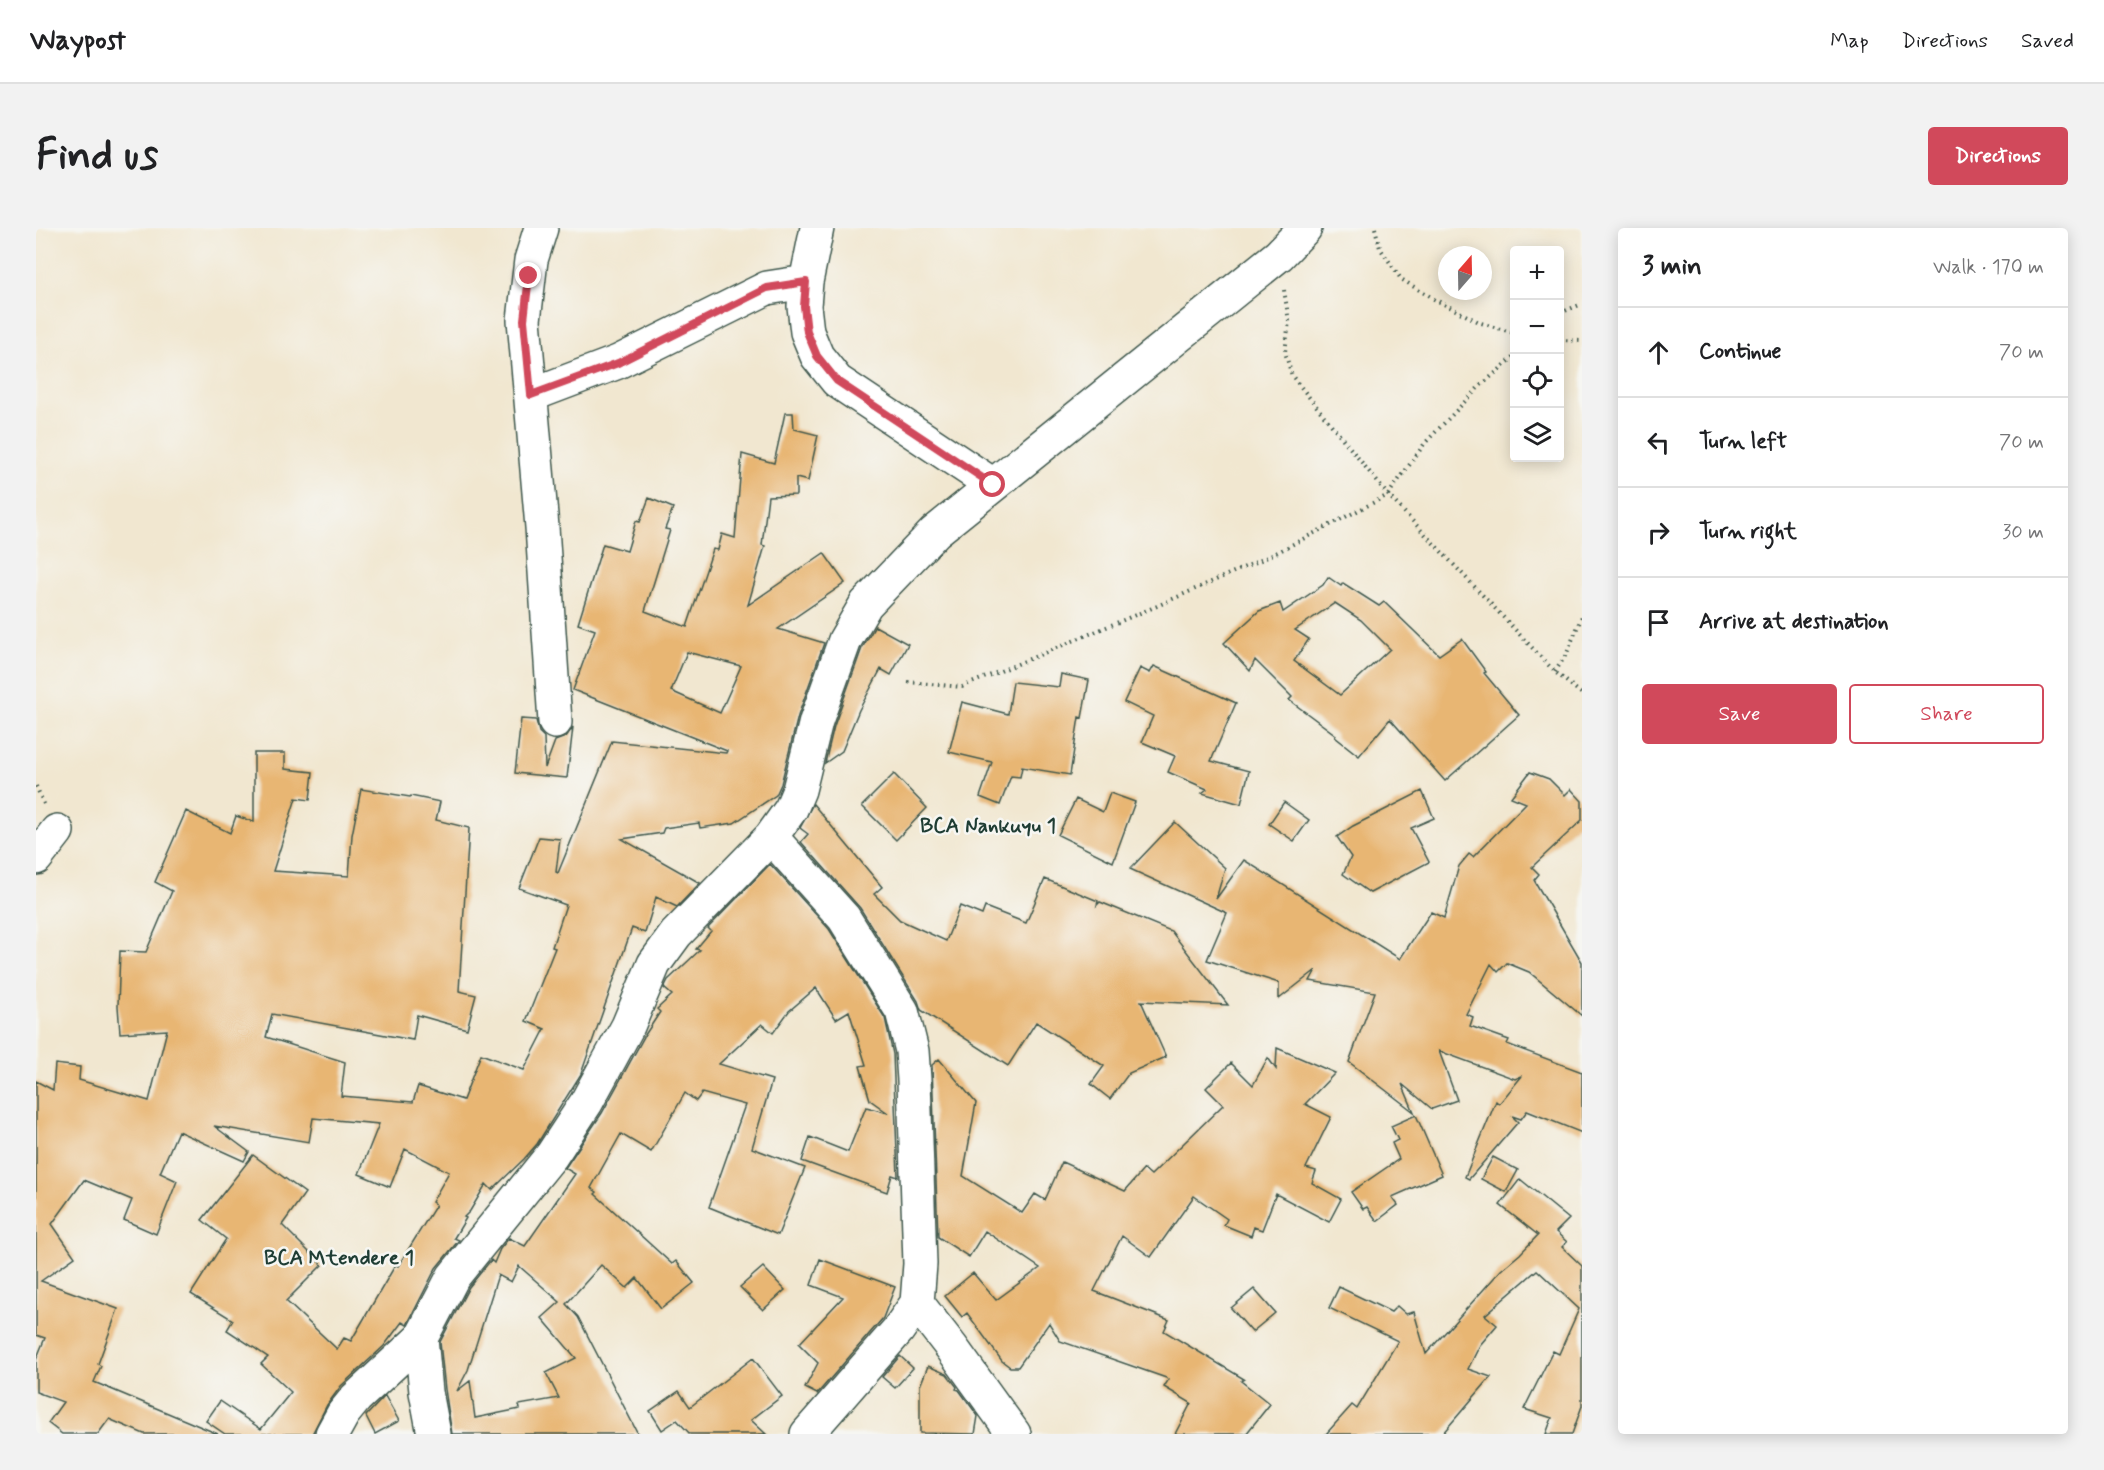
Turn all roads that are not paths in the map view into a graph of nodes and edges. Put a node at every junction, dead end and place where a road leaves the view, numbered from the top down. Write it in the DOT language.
graph roads {
  1 [pos="542,228"];
  2 [pos="817,228"];
  3 [pos="1305,228"];
  4 [pos="806,282"];
  5 [pos="531,395"];
  6 [pos="993,485"];
  7 [pos="555,722"];
  8 [pos="57,831"];
  9 [pos="771,837"];
  10 [pos="36,858"];
  11 [pos="916,1303"];
  12 [pos="421,1338"];
  13 [pos="332,1434"];
  14 [pos="434,1434"];
  15 [pos="807,1434"];
  16 [pos="1014,1434"];
  1 -- 5 [label="street"];
  2 -- 4 [label="street"];
  3 -- 6 [label="street"];
  4 -- 5 [label="street"];
  4 -- 6 [label="street"];
  5 -- 7 [label="street"];
  6 -- 9 [label="street"];
  8 -- 10 [label="street"];
  9 -- 11 [label="street"];
  9 -- 12 [label="street"];
  11 -- 15 [label="street"];
  11 -- 16 [label="street"];
  12 -- 13 [label="street"];
  12 -- 14 [label="street"];
}
